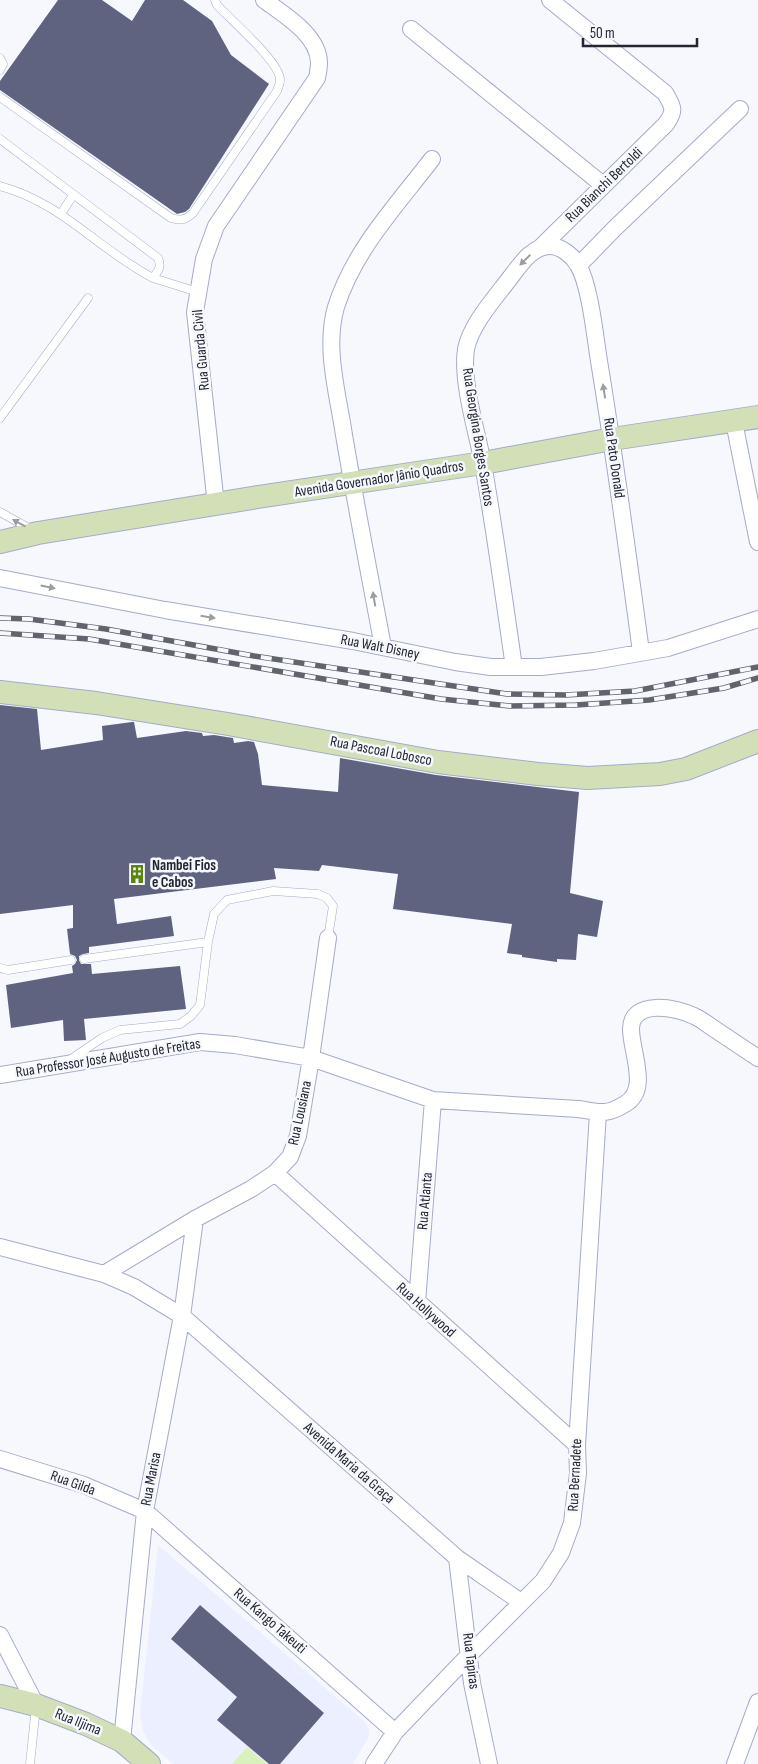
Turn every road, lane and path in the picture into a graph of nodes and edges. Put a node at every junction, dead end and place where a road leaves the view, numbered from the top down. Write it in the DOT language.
graph roads {
  1 [pos="215,0"];
  2 [pos="264,0"];
  3 [pos="550,0"];
  4 [pos="411,29"];
  5 [pos="0,58"];
  6 [pos="0,70"];
  7 [pos="0,97"];
  8 [pos="740,109"];
  9 [pos="0,139"];
  10 [pos="432,159"];
  11 [pos="0,186"];
  12 [pos="603,186"];
  13 [pos="73,195"];
  14 [pos="61,214"];
  15 [pos="542,246"];
  16 [pos="579,265"];
  17 [pos="152,278"];
  18 [pos="198,292"];
  19 [pos="88,298"];
  20 [pos="0,418"];
  21 [pos="758,418"];
  22 [pos="734,422"];
  23 [pos="612,439"];
  24 [pos="483,463"];
  25 [pos="352,482"];
  26 [pos="216,505"];
  27 [pos="0,512"];
  28 [pos="38,533"];
  29 [pos="0,542"];
  30 [pos="758,542"];
  31 [pos="0,578"];
  32 [pos="758,619"];
  33 [pos="383,647"];
  34 [pos="641,652"];
  35 [pos="514,667"];
  36 [pos="0,692"];
  37 [pos="758,741"];
  38 [pos="328,938"];
  39 [pos="208,942"];
  40 [pos="84,959"];
  41 [pos="71,960"];
  42 [pos="0,968"];
  43 [pos="312,1058"];
  44 [pos="758,1058"];
  45 [pos="66,1063"];
  46 [pos="0,1074"];
  47 [pos="433,1100"];
  48 [pos="598,1113"];
  49 [pos="275,1173"];
  50 [pos="195,1218"];
  51 [pos="0,1247"];
  52 [pos="104,1274"];
  53 [pos="417,1302"];
  54 [pos="182,1316"];
  55 [pos="577,1445"];
  56 [pos="0,1459"];
  57 [pos="145,1511"];
  58 [pos="457,1558"];
  59 [pos="521,1602"];
  60 [pos="0,1635"];
  61 [pos="468,1655"];
  62 [pos="0,1696"];
  63 [pos="758,1702"];
  64 [pos="36,1706"];
  65 [pos="395,1732"];
  66 [pos="122,1741"];
  67 [pos="30,1764"];
  68 [pos="149,1764"];
  69 [pos="374,1764"];
  70 [pos="489,1764"];
  71 [pos="735,1764"];
  1 -- 7 [label="lane"];
  2 -- 18 [label="street, Rua Guarda Civil"];
  3 -- 12 [label="street, Rua Bianchi Bertoldi"];
  4 -- 12 [label="street"];
  5 -- 6 [label="lane"];
  8 -- 16 [label="street"];
  9 -- 13 [label="lane"];
  10 -- 25 [label="street"];
  11 -- 14 [label="lane"];
  12 -- 15 [label="street, Rua Bianchi Bertoldi"];
  13 -- 14 [label="lane"];
  13 -- 17 [label="lane"];
  14 -- 17 [label="lane"];
  15 -- 16 [label="street"];
  15 -- 24 [label="street, Rua Georgina Borges Santos, one-way"];
  23 -- 16 [label="street, Rua Pato Donald, one-way"];
  17 -- 18 [label="lane"];
  18 -- 26 [label="street, Rua Guarda Civil"];
  19 -- 20 [label="lane"];
  21 -- 22 [label="main road, Avenida Governador Jânio Quadros"];
  22 -- 23 [label="main road, Avenida Governador Jânio Quadros"];
  22 -- 30 [label="street"];
  23 -- 24 [label="main road, Avenida Governador Jânio Quadros"];
  23 -- 34 [label="street, Rua Pato Donald"];
  24 -- 25 [label="main road, Avenida Governador Jânio Quadros"];
  24 -- 35 [label="street, Rua Georgina Borges Santos"];
  25 -- 26 [label="main road, Avenida Governador Jânio Quadros"];
  33 -- 25 [label="street, one-way"];
  26 -- 28 [label="main road, Avenida Governador Jânio Quadros"];
  28 -- 27 [label="lane, one-way"];
  28 -- 29 [label="main road, Avenida Governador Jânio Quadros"];
  31 -- 33 [label="street, Rua Walt Disney, one-way"];
  32 -- 34 [label="street, Rua Walt Disney"];
  33 -- 35 [label="street, Rua Walt Disney"];
  34 -- 35 [label="street, Rua Walt Disney"];
  36 -- 37 [label="main road, Rua Pascoal Lobosco"];
  38 -- 39 [label="lane"];
  38 -- 43 [label="street, Rua Lousiana"];
  39 -- 40 [label="lane"];
  39 -- 45 [label="lane"];
  41 -- 42 [label="lane"];
  43 -- 45 [label="street, Rua Professor José Augusto de Freitas"];
  43 -- 47 [label="street, Rua Professor José Augusto de Freitas"];
  43 -- 49 [label="street, Rua Lousiana"];
  44 -- 48 [label="street"];
  45 -- 46 [label="street, Rua Professor José Augusto de Freitas"];
  47 -- 48 [label="street, Rua Professor José Augusto de Freitas"];
  47 -- 53 [label="street, Rua Atlanta"];
  48 -- 55 [label="street, Rua Bernadete"];
  49 -- 50 [label="street, Rua Lousiana"];
  49 -- 53 [label="street, Rua Hollywood"];
  50 -- 52 [label="street, Rua Lousiana"];
  50 -- 54 [label="street, Rua Marisa"];
  51 -- 52 [label="street, Avenida Maria da Graça"];
  52 -- 54 [label="street, Avenida Maria da Graça"];
  53 -- 55 [label="street, Rua Hollywood"];
  54 -- 57 [label="street, Rua Marisa"];
  54 -- 58 [label="street, Avenida Maria da Graça"];
  55 -- 59 [label="street, Rua Bernadete"];
  56 -- 57 [label="street, Rua Gilda"];
  57 -- 65 [label="street, Rua Kango Takeuti"];
  57 -- 66 [label="street, Rua Marisa"];
  58 -- 59 [label="street, Avenida Maria da Graça"];
  58 -- 61 [label="street, Rua Tapiras"];
  59 -- 61 [label="street, Rua Bernadete"];
  60 -- 64 [label="street"];
  61 -- 65 [label="street, Rua Bernadete"];
  61 -- 70 [label="street, Rua Tapiras"];
  62 -- 64 [label="main road, Rua Iljima"];
  63 -- 71 [label="street"];
  64 -- 66 [label="main road, Rua Iljima"];
  64 -- 67 [label="lane"];
  65 -- 69 [label="street, Rua Bernadete"];
  66 -- 68 [label="main road, Rua Iljima"];
}
